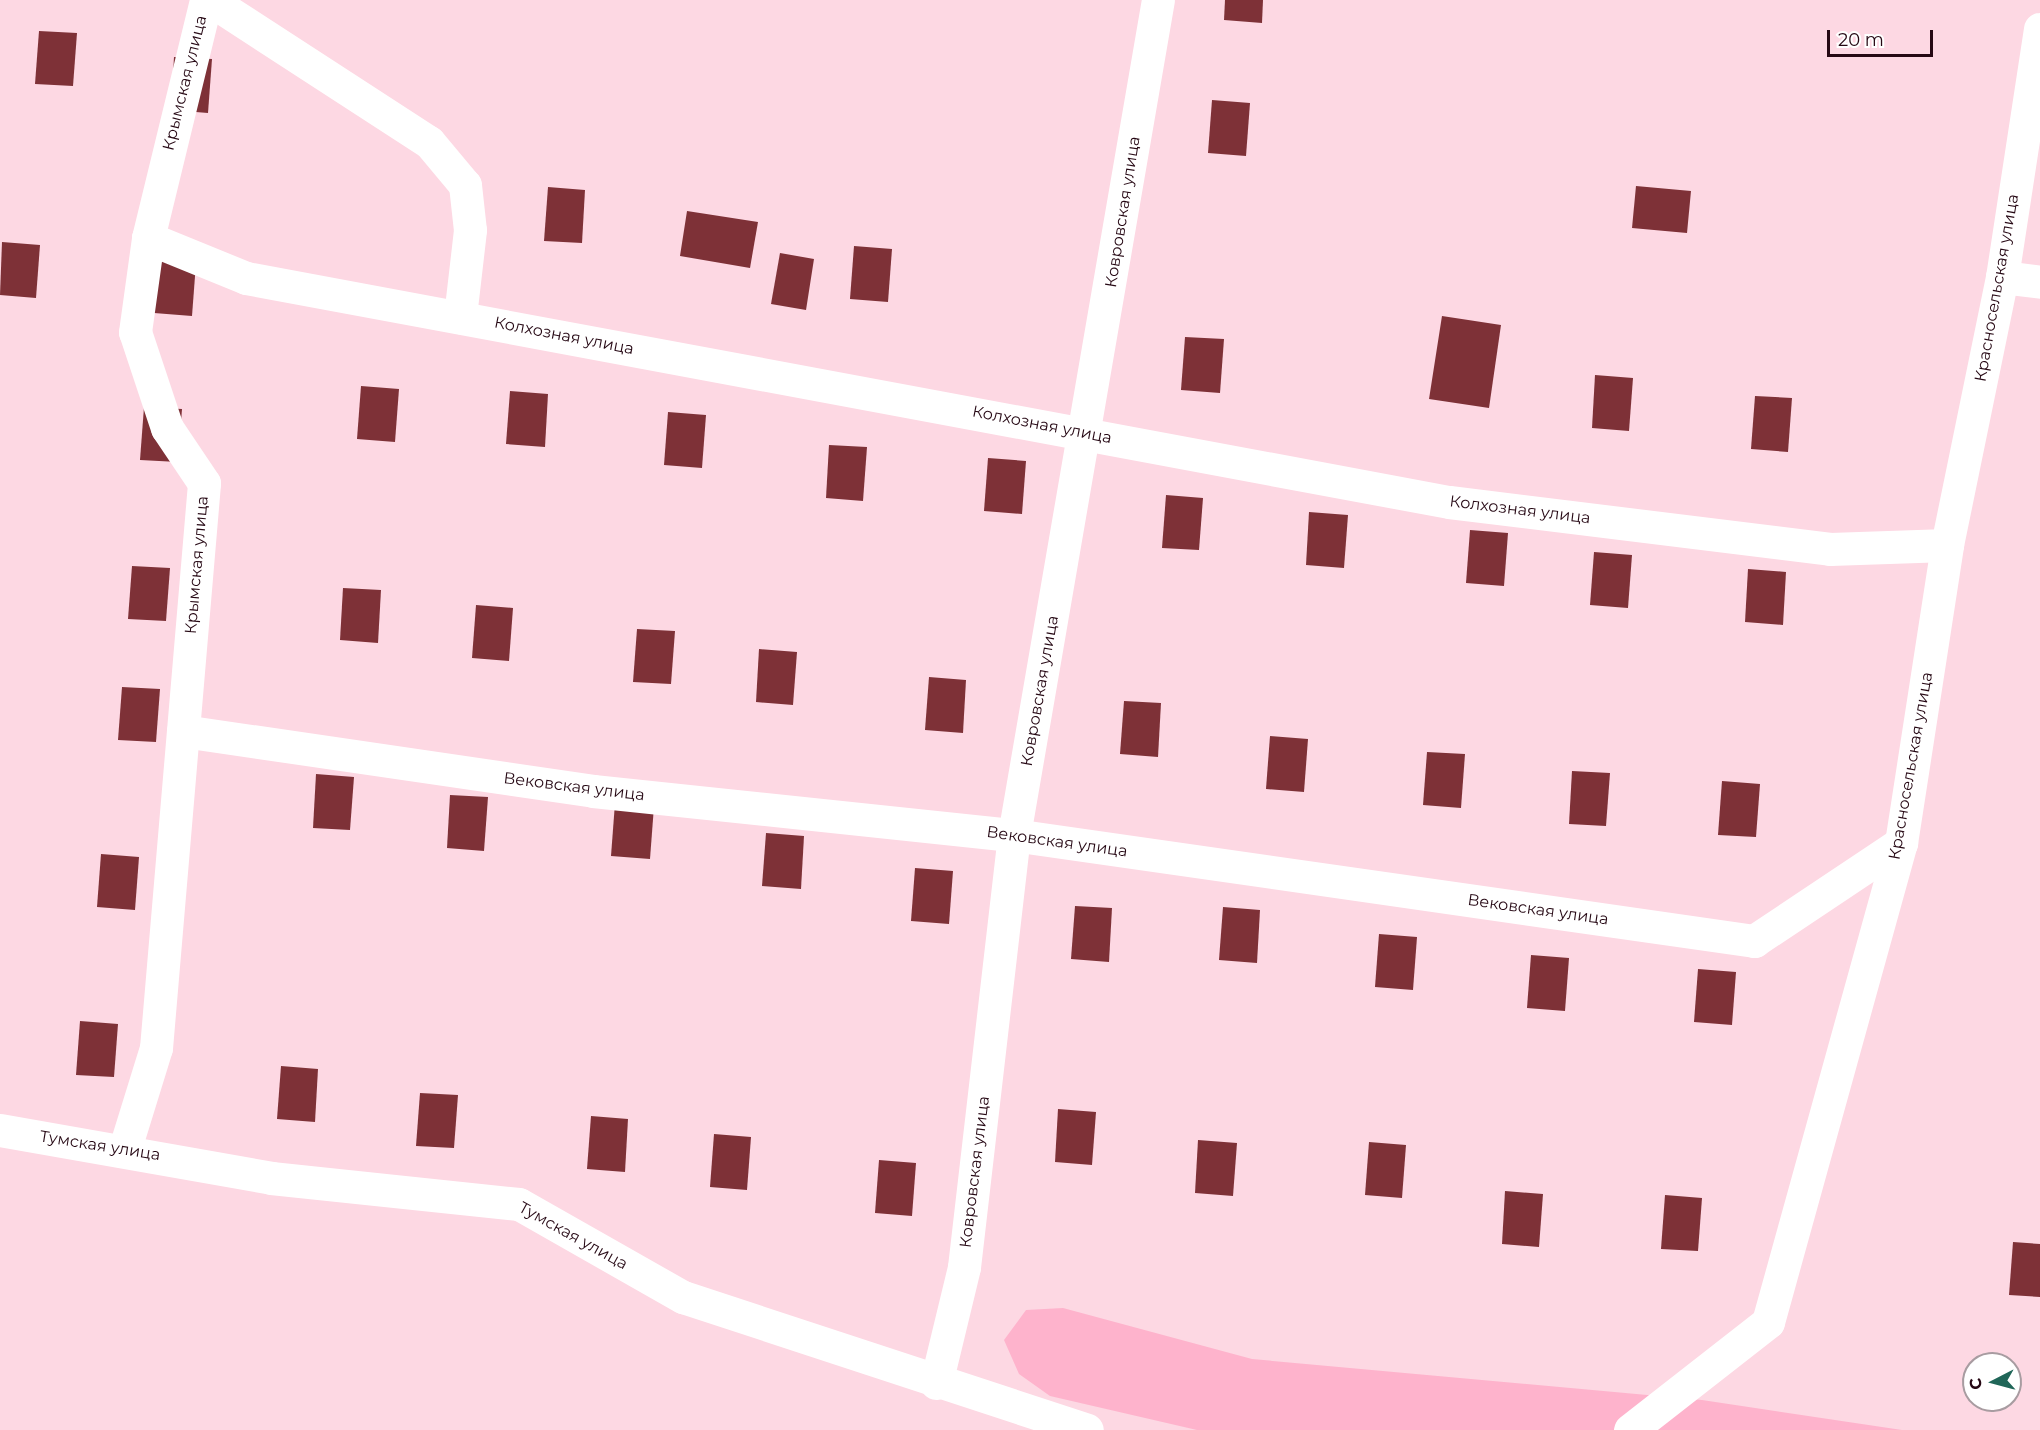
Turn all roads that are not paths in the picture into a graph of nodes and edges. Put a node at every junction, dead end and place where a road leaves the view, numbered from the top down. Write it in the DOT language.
graph roads {
  1 [pos="208,0"];
  2 [pos="1158,0"];
  3 [pos="2040,28"];
  4 [pos="148,238"];
  5 [pos="2002,277"];
  6 [pos="2040,282"];
  7 [pos="460,317"];
  8 [pos="1087,433"];
  9 [pos="1947,544"];
  10 [pos="183,731"];
  11 [pos="1014,835"];
  12 [pos="1901,843"];
  13 [pos="0,1130"];
  14 [pos="125,1148"];
  15 [pos="936,1383"];
  16 [pos="1087,1430"];
  17 [pos="1630,1430"];
  1 -- 4 [label="street, Крымская улица"];
  1 -- 7 [label="street"];
  2 -- 8 [label="street, Ковровская улица"];
  3 -- 5 [label="street, Красносельская улица"];
  4 -- 7 [label="street, Колхозная улица"];
  4 -- 10 [label="street, Крымская улица"];
  5 -- 6 [label="street"];
  5 -- 9 [label="street, Красносельская улица"];
  7 -- 8 [label="street, Колхозная улица"];
  8 -- 9 [label="street, Колхозная улица"];
  8 -- 11 [label="street, Ковровская улица"];
  9 -- 12 [label="street, Красносельская улица"];
  10 -- 11 [label="street, Вековская улица"];
  10 -- 14 [label="street, Крымская улица"];
  11 -- 12 [label="street, Вековская улица"];
  11 -- 15 [label="street, Ковровская улица"];
  12 -- 17 [label="street, Красносельская улица"];
  13 -- 14 [label="street, Тумская улица"];
  14 -- 15 [label="street, Тумская улица"];
  15 -- 16 [label="street, Тумская улица"];
}
